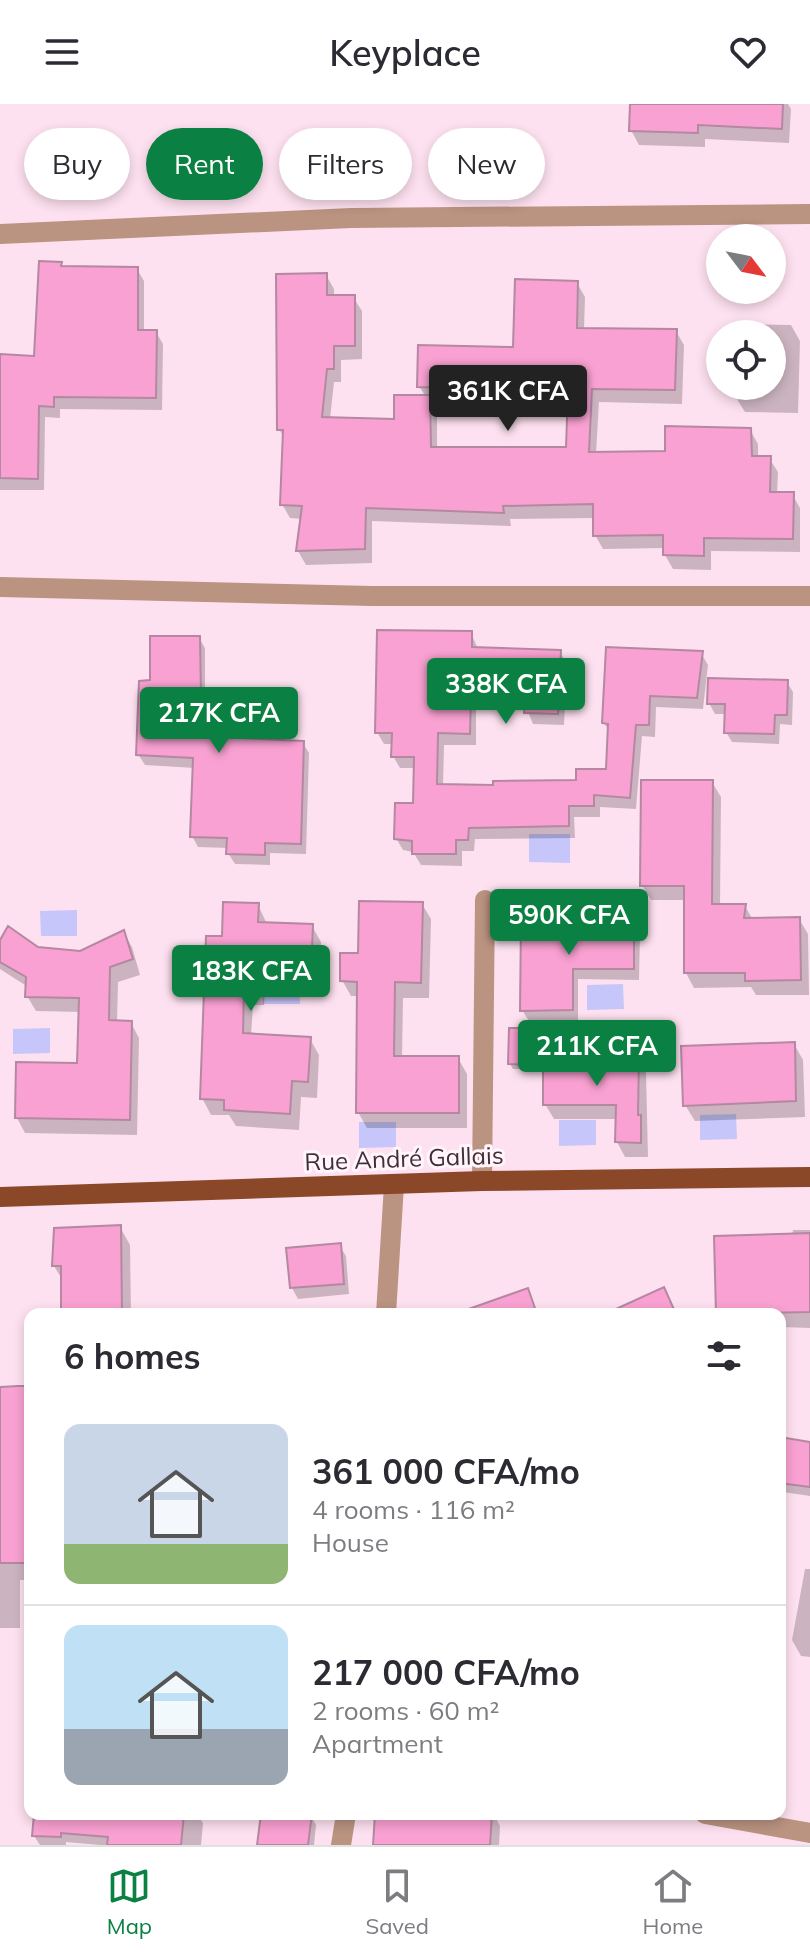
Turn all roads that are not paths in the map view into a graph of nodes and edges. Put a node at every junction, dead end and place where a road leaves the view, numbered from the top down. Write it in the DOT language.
graph roads {
  1 [pos="810,214"];
  2 [pos="0,234"];
  3 [pos="0,587"];
  4 [pos="810,596"];
  5 [pos="485,900"];
  6 [pos="810,1177"];
  7 [pos="482,1181"];
  8 [pos="394,1185"];
  9 [pos="0,1197"];
  10 [pos="386,1308"];
  11 [pos="345,1820"];
  12 [pos="738,1820"];
  13 [pos="810,1833"];
  14 [pos="341,1845"];
  1 -- 2 [label="street"];
  3 -- 4 [label="street"];
  5 -- 7 [label="street"];
  6 -- 7 [label="main road, Rue André Gallais"];
  7 -- 8 [label="main road, Rue André Gallais"];
  8 -- 9 [label="main road, Rue André Gallais"];
  8 -- 10 [label="street"];
  11 -- 14 [label="street"];
  12 -- 13 [label="street"];
}
